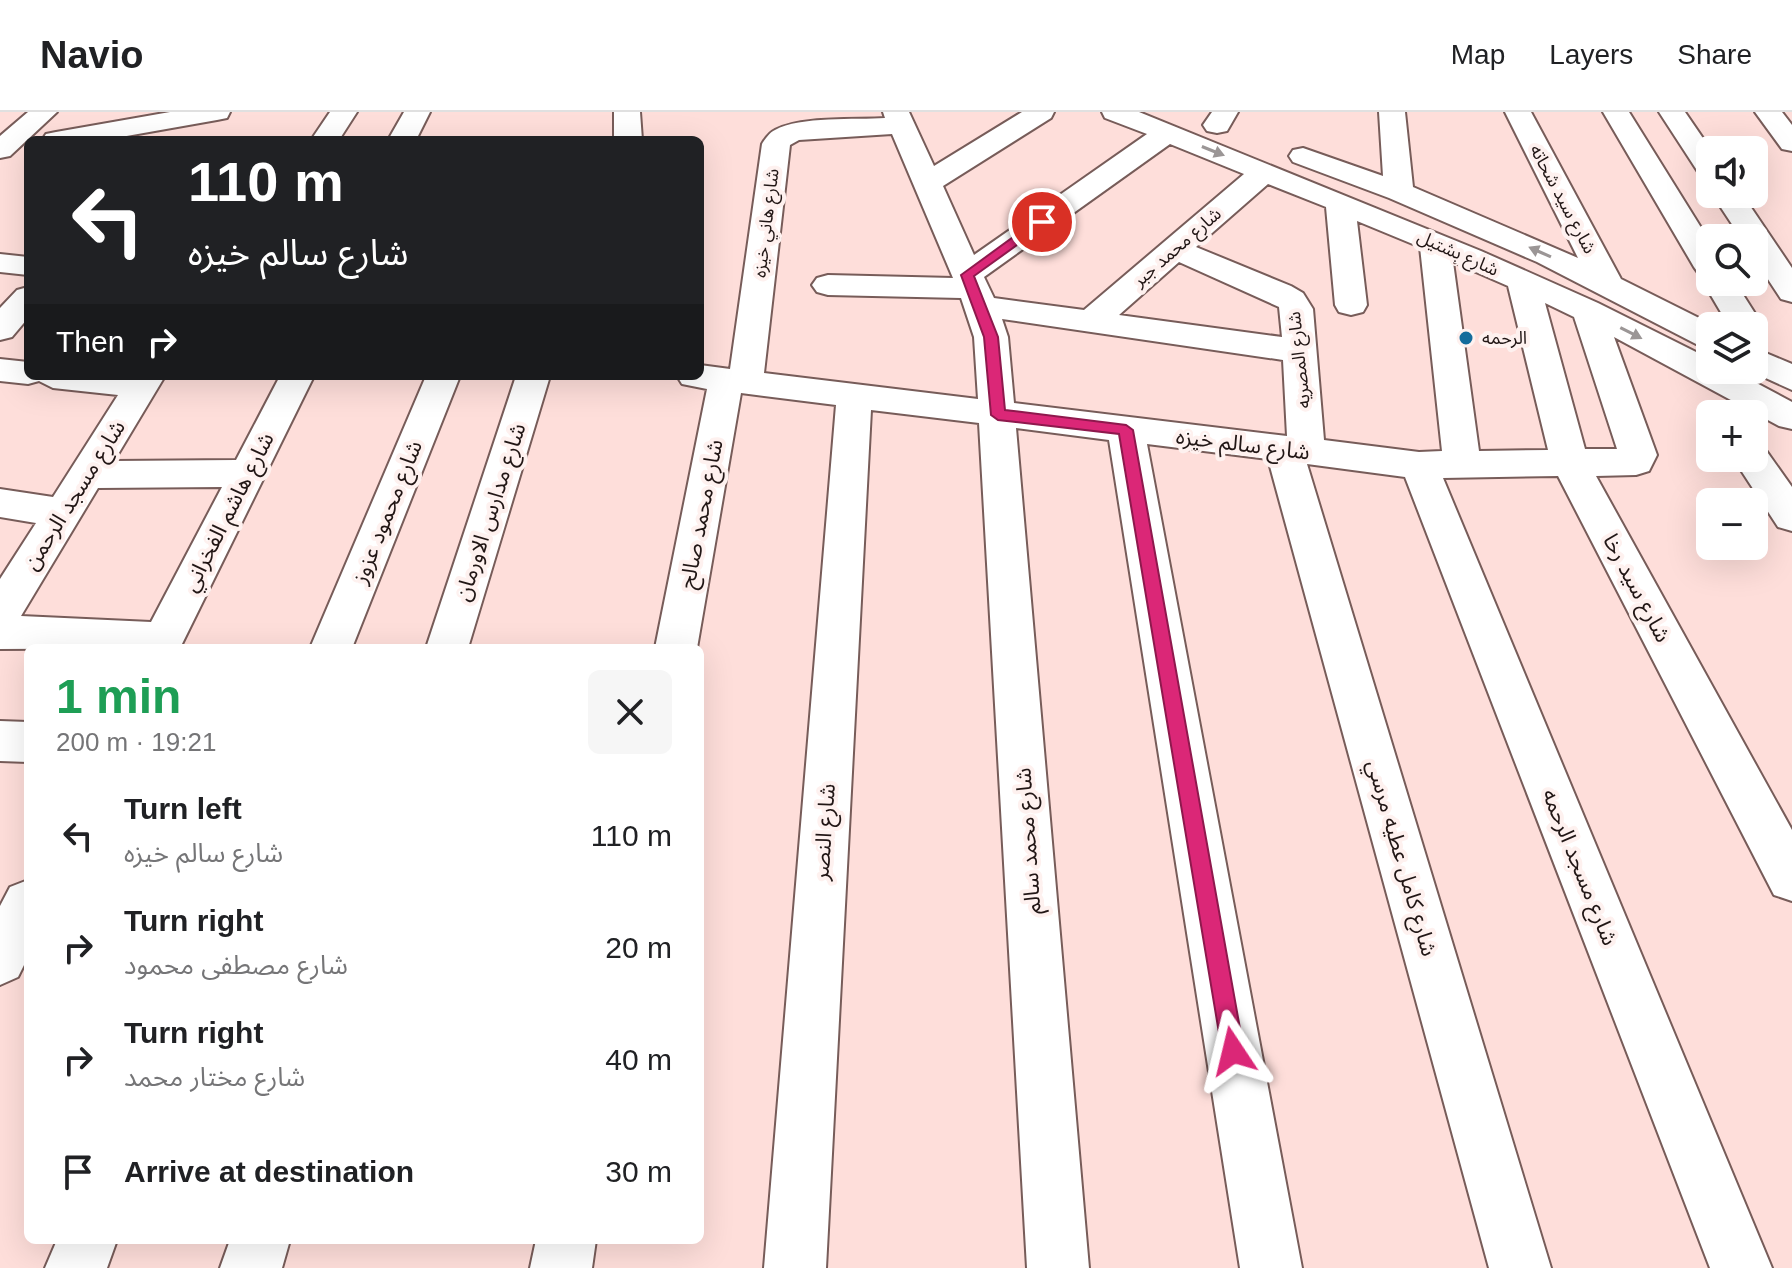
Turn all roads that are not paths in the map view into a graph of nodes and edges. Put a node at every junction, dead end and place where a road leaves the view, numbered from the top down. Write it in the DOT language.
graph roads {
  1 [pos="44,112"];
  2 [pos="217,112"];
  3 [pos="246,112"];
  4 [pos="344,112"];
  5 [pos="417,112"];
  6 [pos="627,112"];
  7 [pos="1041,112"];
  8 [pos="1115,112"];
  9 [pos="1392,112"];
  10 [pos="1518,112"];
  11 [pos="1616,112"];
  12 [pos="1672,112"];
  13 [pos="1768,112"];
  14 [pos="899,118"];
  15 [pos="1221,118"];
  16 [pos="177,119"];
  17 [pos="126,121"];
  18 [pos="1176,122"];
  19 [pos="71,136"];
  20 [pos="161,136"];
  21 [pos="225,136"];
  22 [pos="328,136"];
  23 [pos="404,136"];
  24 [pos="628,136"];
  25 [pos="1792,143"];
  26 [pos="12,148"];
  27 [pos="1696,148"];
  28 [pos="0,168"];
  29 [pos="1264,172"];
  30 [pos="927,183"];
  31 [pos="1399,192"];
  32 [pos="1340,203"];
  33 [pos="1736,208"];
  34 [pos="1435,243"];
  35 [pos="1696,244"];
  36 [pos="1175,249"];
  37 [pos="0,263"];
  38 [pos="24,266"];
  39 [pos="1523,282"];
  40 [pos="828,285"];
  41 [pos="974,290"];
  42 [pos="1792,292"];
  43 [pos="1599,298"];
  44 [pos="24,302"];
  45 [pos="1351,305"];
  46 [pos="1091,322"];
  47 [pos="0,329"];
  48 [pos="1696,347"];
  49 [pos="1300,351"];
  50 [pos="0,370"];
  51 [pos="24,373"];
  52 [pos="722,379"];
  53 [pos="293,380"];
  54 [pos="441,380"];
  55 [pos="532,380"];
  56 [pos="145,381"];
  57 [pos="1747,384"];
  58 [pos="854,396"];
  59 [pos="998,415"];
  60 [pos="1792,417"];
  61 [pos="1126,430"];
  62 [pos="1295,450"];
  63 [pos="1570,463"];
  64 [pos="1440,465"];
  65 [pos="1761,472"];
  66 [pos="249,473"];
  67 [pos="88,475"];
  68 [pos="0,503"];
  69 [pos="63,513"];
  70 [pos="1792,517"];
  71 [pos="0,614"];
  72 [pos="0,632"];
  73 [pos="161,644"];
  74 [pos="333,644"];
  75 [pos="448,644"];
  76 [pos="677,644"];
  77 [pos="0,741"];
  78 [pos="24,742"];
  79 [pos="1792,878"];
  80 [pos="24,912"];
  81 [pos="0,959"];
  82 [pos="85,1244"];
  83 [pos="259,1244"];
  84 [pos="565,1244"];
  85 [pos="76,1268"];
  86 [pos="251,1268"];
  87 [pos="561,1268"];
  88 [pos="795,1268"];
  89 [pos="1058,1268"];
  90 [pos="1271,1268"];
  91 [pos="1520,1268"];
  92 [pos="1741,1268"];
  1 -- 26 [label="street"];
  2 -- 16 [label="street"];
  3 -- 21 [label="street"];
  4 -- 22 [label="street"];
  5 -- 23 [label="street"];
  6 -- 24 [label="street"];
  7 -- 30 [label="street"];
  8 -- 18 [label="street, شارع بشتيل"];
  9 -- 31 [label="street"];
  10 -- 43 [label="street, شارع سيد شحاته"];
  11 -- 35 [label="street"];
  12 -- 27 [label="street"];
  13 -- 25 [label="street"];
  14 -- 30 [label="street, شارع محمد سالم"];
  14 -- 52 [label="street, شارع هاني خيزه"];
  15 -- 18 [label="street, شارع بشتيل"];
  15 -- 31 [label="street, شارع بشتيل"];
  16 -- 17 [label="street"];
  16 -- 20 [label="street"];
  17 -- 19 [label="street"];
  18 -- 29 [label="street, شارع بشتيل, one-way"];
  18 -- 41 [label="street"];
  26 -- 28 [label="street"];
  29 -- 32 [label="street, شارع بشتيل"];
  29 -- 36 [label="street, شارع محمد جبر"];
  30 -- 41 [label="street, شارع محمد سالم"];
  43 -- 31 [label="street, شارع بشتيل, one-way"];
  32 -- 34 [label="street, شارع بشتيل"];
  32 -- 45 [label="street"];
  33 -- 42 [label="street"];
  34 -- 39 [label="street, شارع بشتيل"];
  34 -- 64 [label="street, شارع مسجد الرحمه"];
  36 -- 46 [label="street, شارع محمد جبر"];
  36 -- 49 [label="street, شارع المصريه"];
  37 -- 38 [label="street"];
  39 -- 43 [label="street, شارع بشتيل"];
  39 -- 63 [label="street, شارع سيد رخا"];
  40 -- 41 [label="street"];
  41 -- 46 [label="street"];
  41 -- 59 [label="street, شارع محمد سالم"];
  43 -- 48 [label="street, شارع بشتيل"];
  43 -- 63 [label="street, شارع سالم خيزه"];
  44 -- 47 [label="street"];
  46 -- 49 [label="street"];
  49 -- 62 [label="street, شارع المصريه"];
  50 -- 51 [label="street"];
  52 -- 58 [label="street, شارع سالم خيزه"];
  52 -- 76 [label="street, شارع محمد صالح"];
  53 -- 66 [label="street, شارع هاشم الفخراني"];
  54 -- 74 [label="street, شارع محمود عزوز"];
  55 -- 75 [label="street, شارع مدارس الاورمان"];
  56 -- 67 [label="street, شارع مسجد الرحمن"];
  57 -- 60 [label="street, شارع بشتيل"];
  58 -- 59 [label="street, شارع سالم خيزه"];
  58 -- 88 [label="street, شارع النصر"];
  59 -- 61 [label="street, شارع سالم خيزه"];
  59 -- 89 [label="street, شارع محمد سالم"];
  61 -- 62 [label="street, شارع سالم خيزه"];
  61 -- 90 [label="street"];
  62 -- 64 [label="street, شارع سالم خيزه"];
  62 -- 91 [label="street, شارع كامل عطيه مرسي"];
  63 -- 64 [label="street, شارع سالم خيزه"];
  63 -- 79 [label="street, شارع سيد رخا"];
  64 -- 92 [label="street, شارع مسجد الرحمه"];
  65 -- 70 [label="street"];
  66 -- 67 [label="street"];
  66 -- 73 [label="street, شارع هاشم الفخراني"];
  67 -- 69 [label="street, شارع مسجد الرحمن"];
  68 -- 69 [label="street"];
  69 -- 71 [label="street, شارع مسجد الرحمن"];
  72 -- 73 [label="street"];
  77 -- 78 [label="street"];
  80 -- 81 [label="street"];
  82 -- 85 [label="street"];
  83 -- 86 [label="street"];
  84 -- 87 [label="street"];
}
